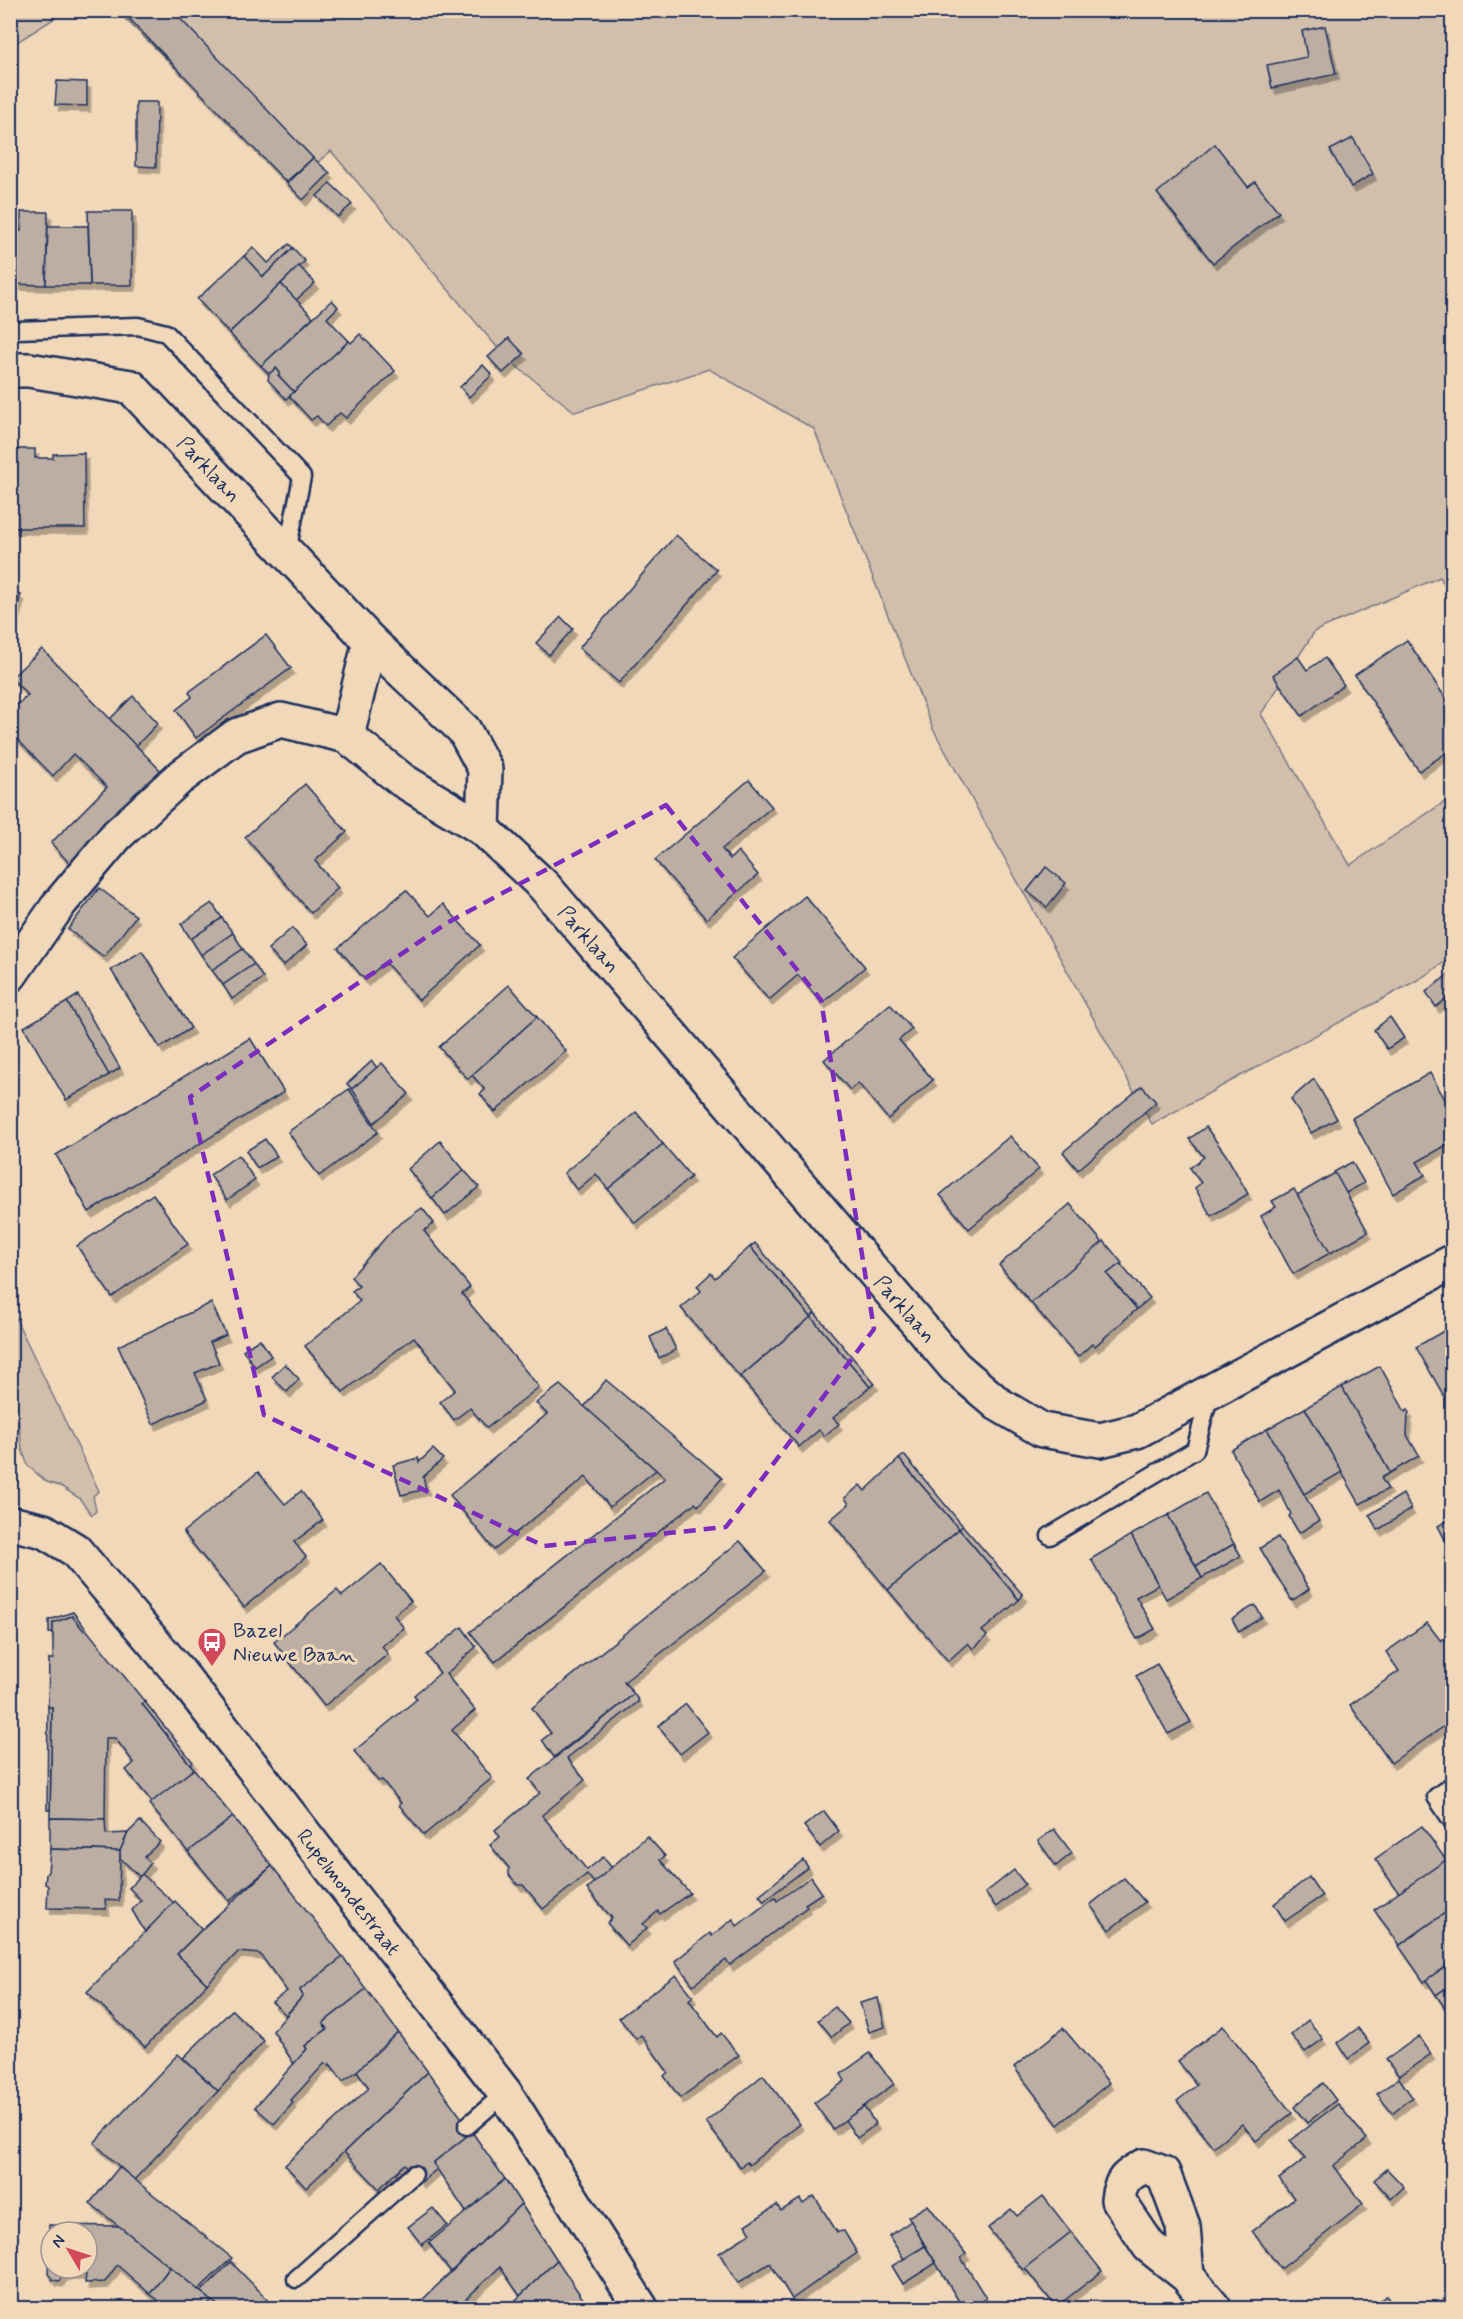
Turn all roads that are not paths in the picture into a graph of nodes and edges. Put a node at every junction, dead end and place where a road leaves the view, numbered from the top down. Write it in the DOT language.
graph roads {
  1 [pos="10,334"];
  2 [pos="10,370"];
  3 [pos="287,552"];
  4 [pos="370,641"];
  5 [pos="347,736"];
  6 [pos="483,829"];
  7 [pos="10,975"];
  8 [pos="1452,1262"];
  9 [pos="1210,1392"];
  10 [pos="10,1523"];
  11 [pos="1050,1536"];
  12 [pos="1452,1785"];
  13 [pos="1452,1821"];
  14 [pos="505,2093"];
  15 [pos="467,2126"];
  16 [pos="414,2174"];
  17 [pos="1187,2276"];
  18 [pos="296,2279"];
  19 [pos="641,2308"];
  20 [pos="1214,2308"];
  1 -- 3 [label="lane"];
  2 -- 3 [label="street, Parklaan"];
  3 -- 4 [label="street, Parklaan"];
  4 -- 5 [label="street"];
  4 -- 6 [label="street, Parklaan"];
  5 -- 6 [label="street, Parklaan"];
  5 -- 7 [label="street, Parklaan"];
  6 -- 9 [label="street, Parklaan"];
  8 -- 9 [label="street, Parklaan"];
  9 -- 11 [label="lane"];
  10 -- 14 [label="street, Rupelmondestraat"];
  12 -- 13 [label="lane"];
  14 -- 15 [label="lane"];
  14 -- 19 [label="street, Rupelmondestraat"];
  16 -- 18 [label="lane"];
  17 -- 20 [label="street"];
}
